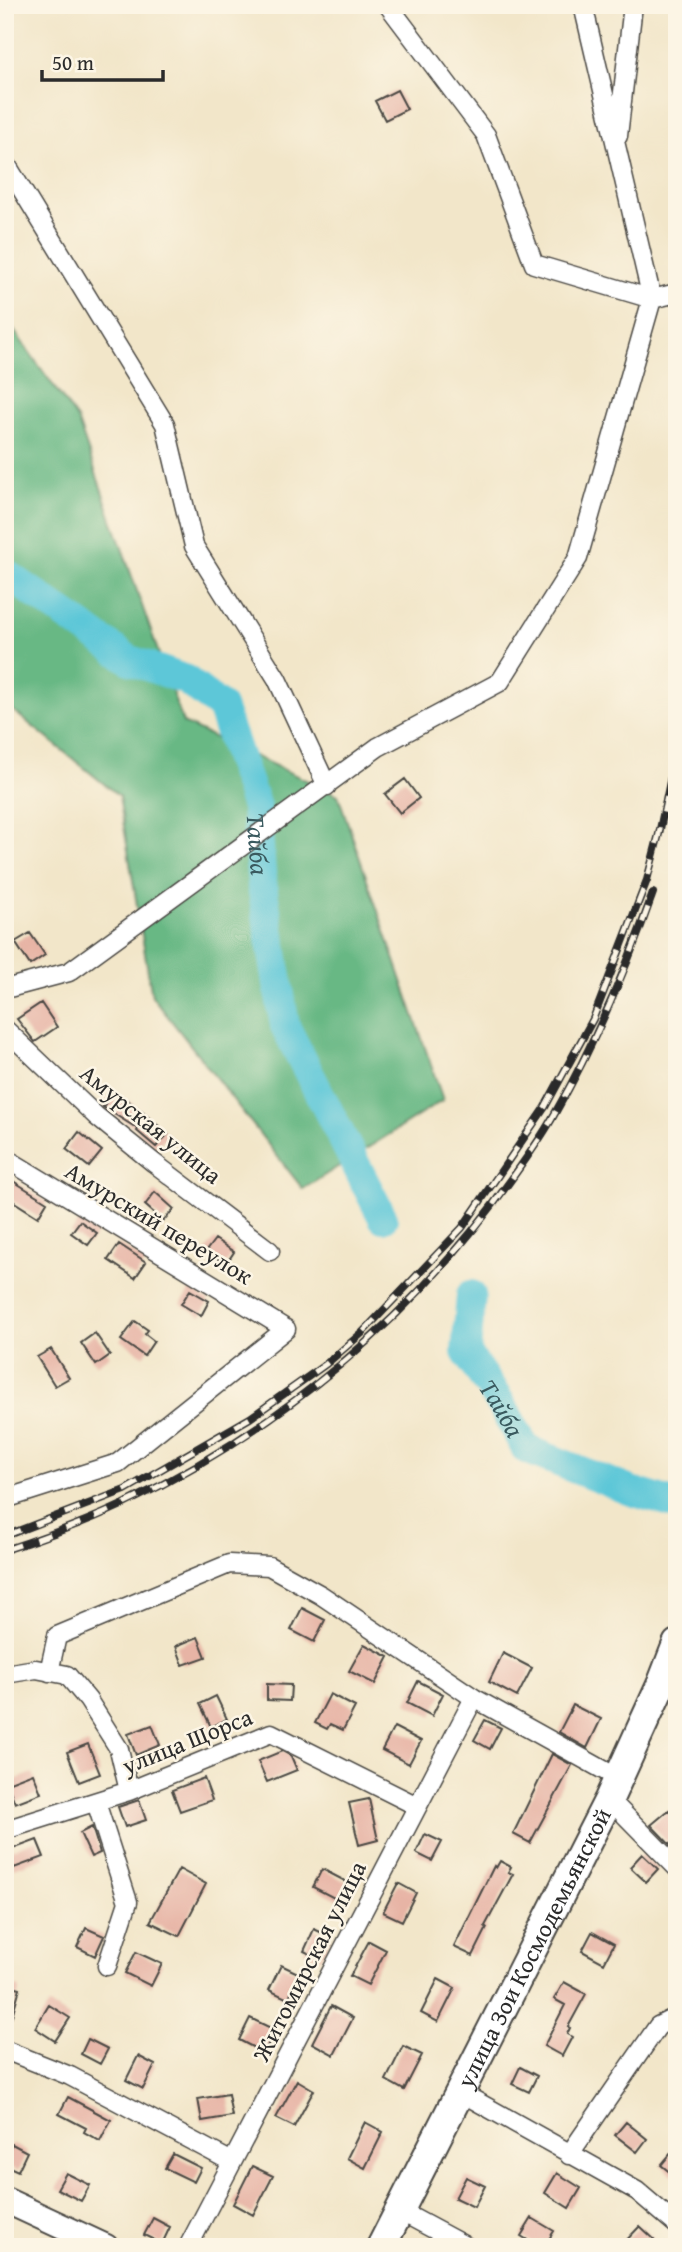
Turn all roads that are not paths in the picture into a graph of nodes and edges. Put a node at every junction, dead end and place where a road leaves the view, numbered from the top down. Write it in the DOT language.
graph roads {
  1 [pos="388,5"];
  2 [pos="583,5"];
  3 [pos="633,5"];
  4 [pos="617,150"];
  5 [pos="5,162"];
  6 [pos="677,293"];
  7 [pos="652,299"];
  8 [pos="327,786"];
  9 [pos="5,989"];
  10 [pos="5,1029"];
  11 [pos="5,1158"];
  12 [pos="270,1251"];
  13 [pos="5,1499"];
  14 [pos="677,1644"];
  15 [pos="49,1672"];
  16 [pos="5,1674"];
  17 [pos="474,1698"];
  18 [pos="614,1789"];
  19 [pos="128,1791"];
  20 [pos="96,1802"];
  21 [pos="417,1806"];
  22 [pos="5,1830"];
  23 [pos="677,1868"];
  24 [pos="107,1966"];
  25 [pos="677,2023"];
  26 [pos="5,2050"];
  27 [pos="460,2092"];
  28 [pos="569,2155"];
  29 [pos="232,2162"];
  30 [pos="5,2200"];
  31 [pos="400,2211"];
  32 [pos="677,2225"];
  33 [pos="106,2247"];
  34 [pos="188,2247"];
  35 [pos="381,2247"];
  36 [pos="467,2247"];
  1 -- 7 [label="street"];
  2 -- 4 [label="street"];
  3 -- 4 [label="street"];
  4 -- 7 [label="street"];
  5 -- 8 [label="street"];
  6 -- 7 [label="street"];
  7 -- 8 [label="street"];
  8 -- 9 [label="street"];
  10 -- 12 [label="street, Амурская улица"];
  11 -- 13 [label="street, Амурский переулок"];
  14 -- 18 [label="main road, улица Зои Космодемьянской"];
  15 -- 16 [label="street"];
  15 -- 17 [label="street"];
  15 -- 19 [label="street"];
  17 -- 18 [label="street"];
  17 -- 21 [label="street, Житомирская улица"];
  18 -- 23 [label="street"];
  18 -- 27 [label="main road, улица Зои Космодемьянской"];
  19 -- 20 [label="street, улица Щорса"];
  19 -- 21 [label="street, улица Щорса"];
  20 -- 22 [label="street, улица Щорса"];
  20 -- 24 [label="street"];
  21 -- 29 [label="street, Житомирская улица"];
  25 -- 28 [label="street"];
  26 -- 29 [label="street"];
  27 -- 28 [label="street"];
  27 -- 31 [label="main road, улица Зои Космодемьянской"];
  28 -- 32 [label="street"];
  29 -- 34 [label="street, Житомирская улица"];
  30 -- 33 [label="main road"];
  31 -- 35 [label="main road, улица Зои Космодемьянской"];
  31 -- 36 [label="street"];
}
